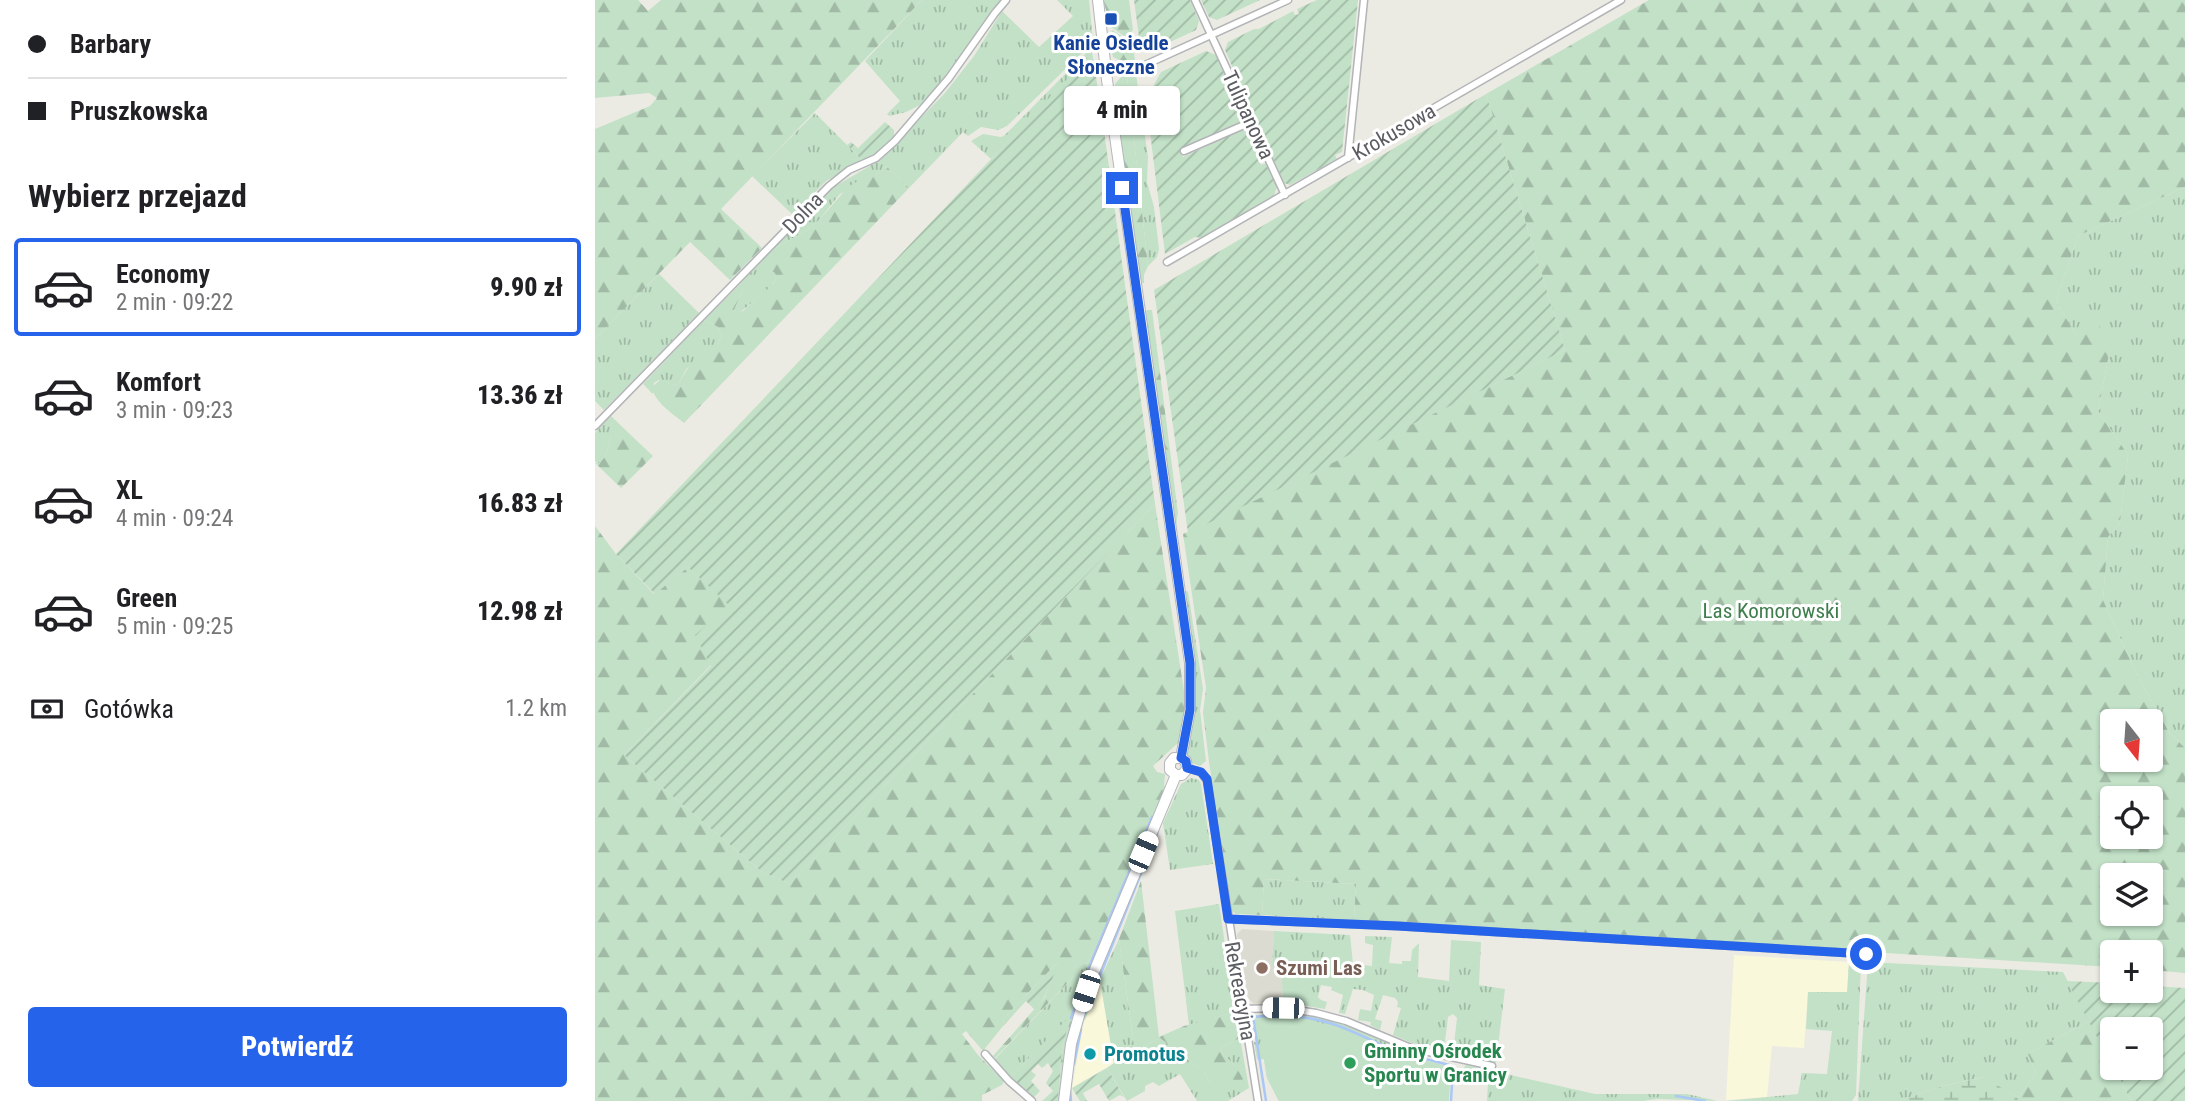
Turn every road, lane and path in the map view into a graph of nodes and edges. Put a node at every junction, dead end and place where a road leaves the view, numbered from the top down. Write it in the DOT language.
graph roads {
  1 [pos="1006,0"];
  2 [pos="1098,0"];
  3 [pos="1195,0"];
  4 [pos="1288,0"];
  5 [pos="1364,0"];
  6 [pos="1621,0"];
  7 [pos="1211,36"];
  8 [pos="1145,65"];
  9 [pos="1251,122"];
  10 [pos="1184,152"];
  11 [pos="1348,158"];
  12 [pos="1285,195"];
  13 [pos="1167,262"];
  14 [pos="595,426"];
  15 [pos="1181,758"];
  16 [pos="1187,768"];
  17 [pos="1175,775"];
  18 [pos="1228,919"];
  19 [pos="1866,954"];
  20 [pos="1243,1009"];
  21 [pos="985,1054"];
  22 [pos="1492,1066"];
  23 [pos="1032,1101"];
  24 [pos="1064,1101"];
  25 [pos="1258,1101"];
  1 -- 14 [label="street, Dolna"];
  2 -- 15 [label="street"];
  3 -- 7 [label="street, Tulipanowa"];
  4 -- 7 [label="street"];
  5 -- 11 [label="street"];
  6 -- 11 [label="street, Krokusowa"];
  7 -- 8 [label="street"];
  7 -- 9 [label="street, Tulipanowa"];
  9 -- 10 [label="street"];
  9 -- 12 [label="street, Tulipanowa"];
  11 -- 12 [label="street, Krokusowa"];
  12 -- 13 [label="street, Krokusowa"];
  15 -- 16 [label="street"];
  15 -- 17 [label="street"];
  16 -- 17 [label="street"];
  16 -- 18 [label="street, Rekreacyjna"];
  17 -- 24 [label="street"];
  18 -- 19 [label="street"];
  18 -- 20 [label="street, Rekreacyjna"];
  20 -- 22 [label="street"];
  20 -- 25 [label="street, Rekreacyjna"];
  21 -- 23 [label="street"];
}
